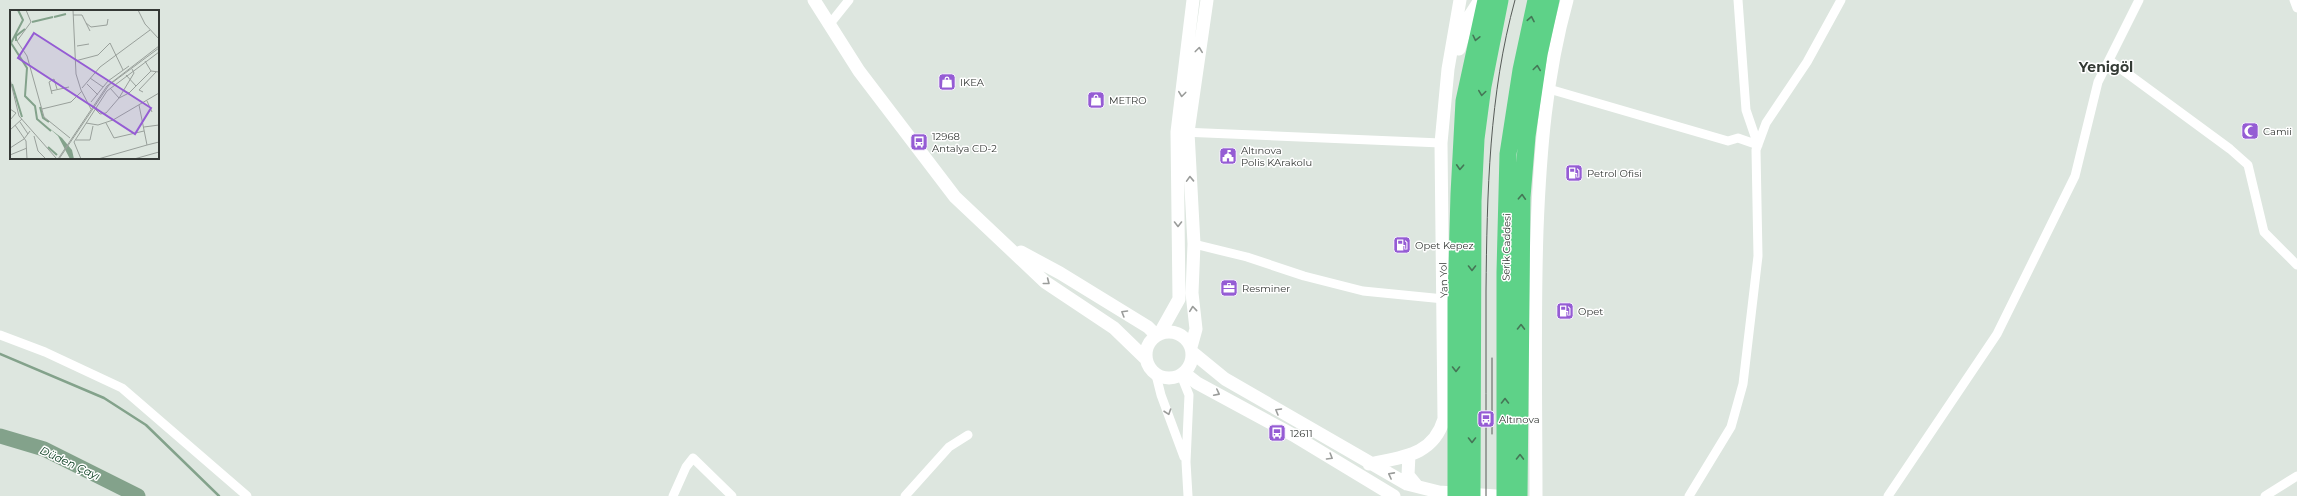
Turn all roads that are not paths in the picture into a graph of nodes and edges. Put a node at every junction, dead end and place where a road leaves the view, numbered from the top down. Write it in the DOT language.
graph roads {
  1 [pos="814,0"];
  2 [pos="849,0"];
  3 [pos="1193,0"];
  4 [pos="1207,0"];
  5 [pos="1460,0"];
  6 [pos="1480,0"];
  7 [pos="1486,0"];
  8 [pos="1500,0"];
  9 [pos="1536,0"];
  10 [pos="1551,0"];
  11 [pos="1567,0"];
  12 [pos="1738,0"];
  13 [pos="1841,0"];
  14 [pos="2139,0"];
  15 [pos="2294,0"];
  16 [pos="2297,8"];
  17 [pos="829,25"];
  18 [pos="1450,60"];
  19 [pos="2109,60"];
  20 [pos="1548,89"];
  21 [pos="1183,132"];
  22 [pos="1441,143"];
  23 [pos="1758,145"];
  24 [pos="1194,244"];
  25 [pos="1008,246"];
  26 [pos="2297,265"];
  27 [pos="1444,299"];
  28 [pos="1456,330"];
  29 [pos="1158,334"];
  30 [pos="0,335"];
  31 [pos="1191,350"];
  32 [pos="1145,358"];
  33 [pos="1182,374"];
  34 [pos="1156,375"];
  35 [pos="968,435"];
  36 [pos="1409,455"];
  37 [pos="1186,462"];
  38 [pos="1369,464"];
  39 [pos="2297,476"];
  40 [pos="1417,486"];
  41 [pos="1462,495"];
  42 [pos="247,496"];
  43 [pos="673,496"];
  44 [pos="732,496"];
  45 [pos="905,496"];
  46 [pos="1188,496"];
  47 [pos="1394,496"];
  48 [pos="1496,496"];
  49 [pos="1506,496"];
  50 [pos="1519,496"];
  51 [pos="1536,496"];
  52 [pos="1689,496"];
  53 [pos="1888,496"];
  54 [pos="2265,496"];
  1 -- 17 [label="street"];
  2 -- 17 [label="street"];
  3 -- 21 [label="street, one-way"];
  21 -- 4 [label="street, one-way"];
  5 -- 18 [label="street, Yan Yol"];
  6 -- 18 [label="street"];
  7 -- 28 [label="highway, one-way"];
  8 -- 41 [label="highway, one-way"];
  49 -- 9 [label="highway, Serik Caddesi, one-way"];
  50 -- 10 [label="highway, one-way"];
  11 -- 20 [label="street"];
  12 -- 23 [label="street"];
  13 -- 23 [label="street"];
  14 -- 19 [label="street"];
  15 -- 16 [label="street"];
  17 -- 25 [label="street"];
  18 -- 22 [label="street, Yan Yol"];
  19 -- 26 [label="street"];
  19 -- 53 [label="street"];
  20 -- 23 [label="street"];
  20 -- 51 [label="street"];
  21 -- 22 [label="street"];
  24 -- 21 [label="street, one-way"];
  21 -- 29 [label="street, one-way"];
  22 -- 27 [label="street, Yan Yol"];
  23 -- 52 [label="street"];
  24 -- 27 [label="street"];
  31 -- 24 [label="street, one-way"];
  29 -- 25 [label="street, one-way"];
  25 -- 32 [label="street, one-way"];
  27 -- 28 [label="street"];
  27 -- 36 [label="street, Yan Yol"];
  28 -- 41 [label="highway, one-way"];
  29 -- 31 [label="street"];
  29 -- 32 [label="street"];
  30 -- 42 [label="street"];
  31 -- 33 [label="street"];
  38 -- 31 [label="street, one-way"];
  32 -- 34 [label="street"];
  33 -- 34 [label="street"];
  33 -- 37 [label="street"];
  33 -- 47 [label="street, one-way"];
  34 -- 37 [label="street, one-way"];
  35 -- 45 [label="street"];
  36 -- 38 [label="street, Yan Yol"];
  36 -- 40 [label="street"];
  37 -- 46 [label="street"];
  40 -- 38 [label="street, one-way"];
  39 -- 54 [label="street"];
  40 -- 41 [label="street"];
  41 -- 48 [label="street"];
  43 -- 44 [label="street"];
}
